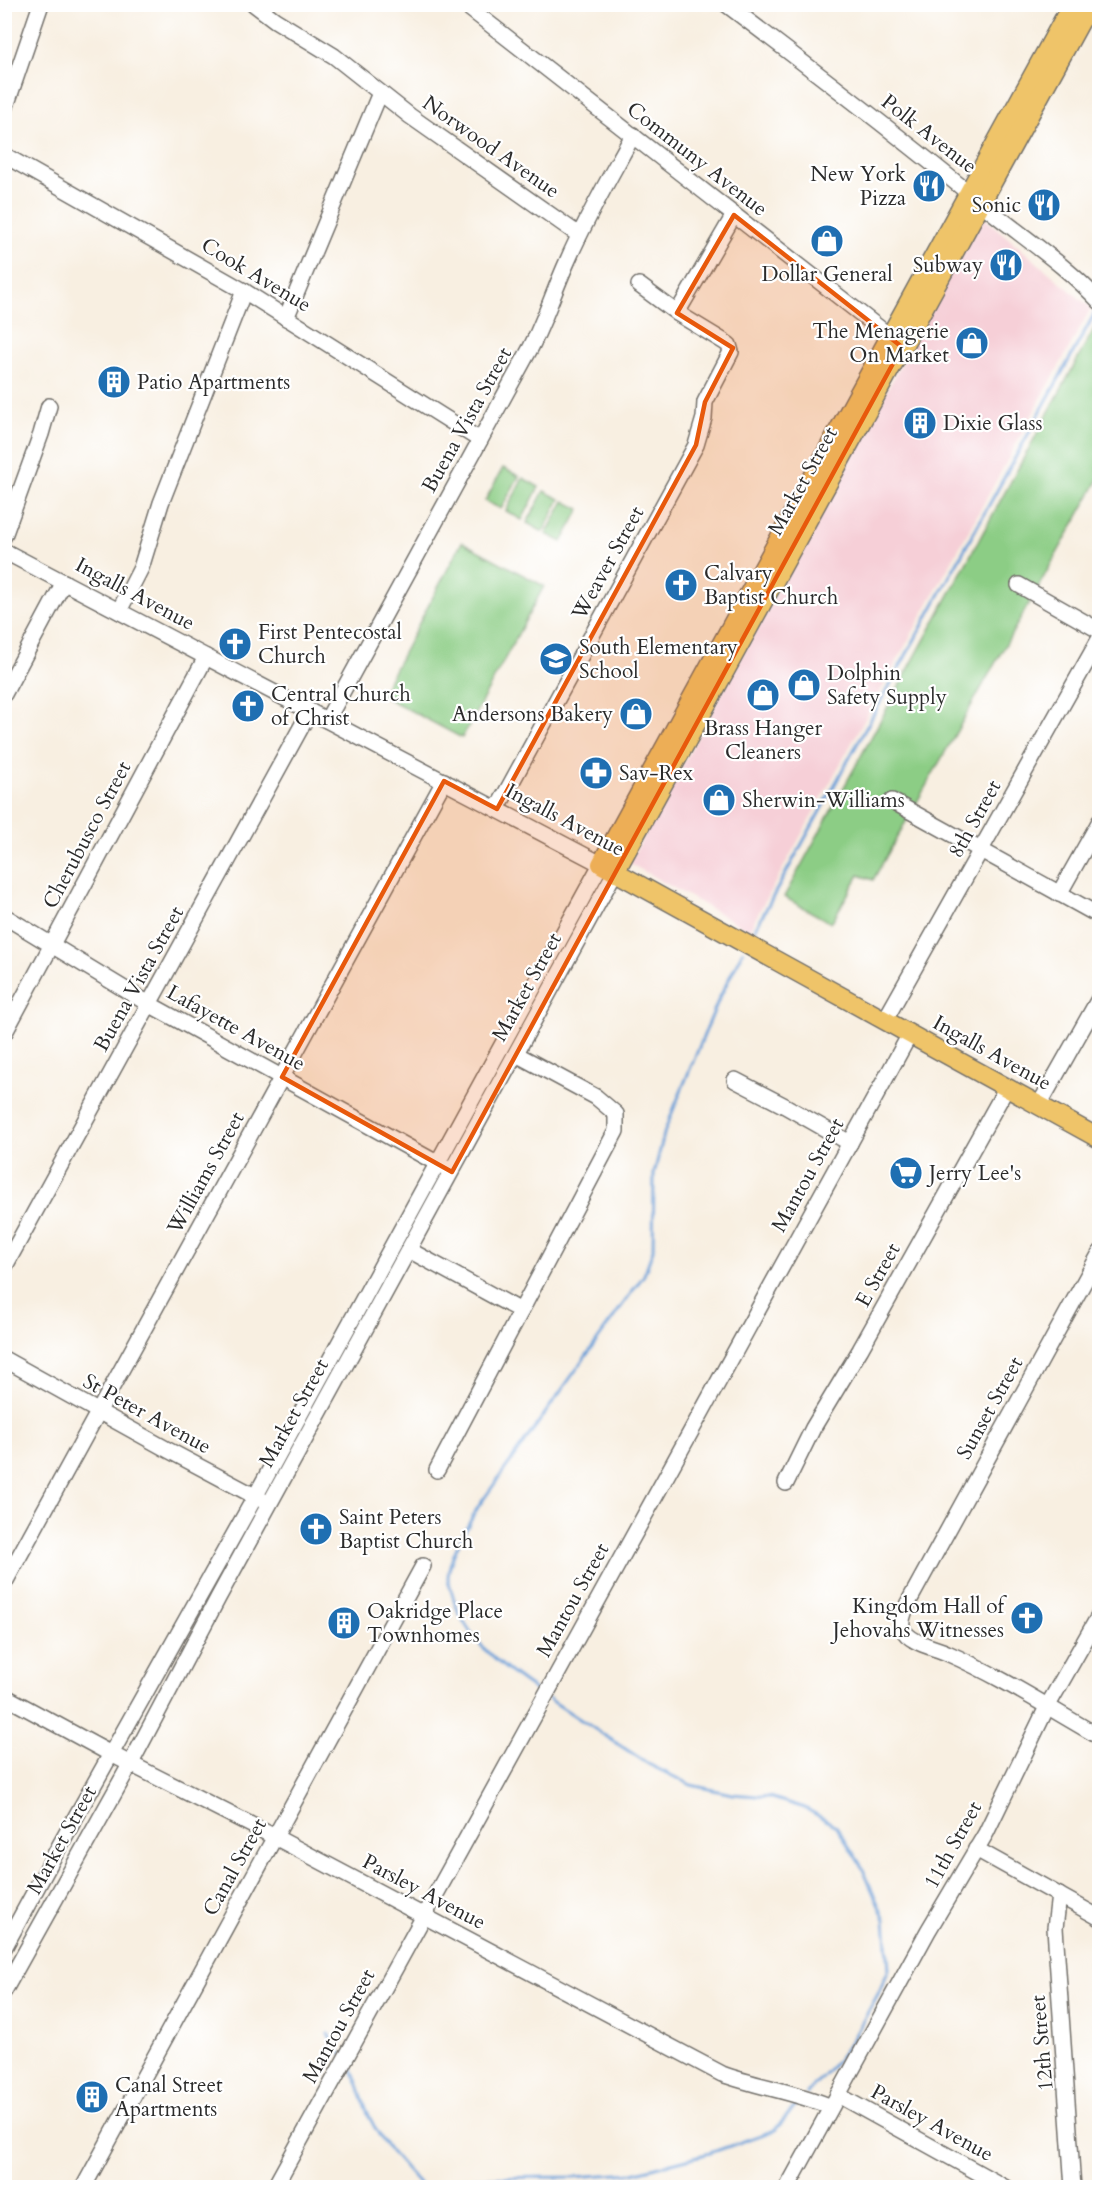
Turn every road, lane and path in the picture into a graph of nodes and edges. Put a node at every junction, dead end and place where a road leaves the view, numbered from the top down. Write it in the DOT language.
graph roads {
  1 [pos="254,4"];
  2 [pos="464,4"];
  3 [pos="726,4"];
  4 [pos="1072,4"];
  5 [pos="1090,4"];
  6 [pos="36,6"];
  7 [pos="380,93"];
  8 [pos="4,112"];
  9 [pos="633,135"];
  10 [pos="4,155"];
  11 [pos="975,198"];
  12 [pos="734,215"];
  13 [pos="579,236"];
  14 [pos="639,285"];
  15 [pos="244,291"];
  16 [pos="1100,302"];
  17 [pos="677,313"];
  18 [pos="286,318"];
  19 [pos="896,341"];
  20 [pos="48,405"];
  21 [pos="480,440"];
  22 [pos="4,536"];
  23 [pos="4,551"];
  24 [pos="64,582"];
  25 [pos="1019,585"];
  26 [pos="119,611"];
  27 [pos="1100,631"];
  28 [pos="1100,638"];
  29 [pos="206,657"];
  30 [pos="4,694"];
  31 [pos="310,711"];
  32 [pos="327,720"];
  33 [pos="444,781"];
  34 [pos="892,801"];
  35 [pos="497,809"];
  36 [pos="1100,821"];
  37 [pos="981,851"];
  38 [pos="608,868"];
  39 [pos="1059,894"];
  40 [pos="4,916"];
  41 [pos="1100,916"];
  42 [pos="52,945"];
  43 [pos="1100,997"];
  44 [pos="149,1004"];
  45 [pos="885,1020"];
  46 [pos="4,1034"];
  47 [pos="910,1034"];
  48 [pos="516,1054"];
  49 [pos="282,1077"];
  50 [pos="735,1080"];
  51 [pos="1007,1087"];
  52 [pos="1039,1105"];
  53 [pos="1100,1138"];
  54 [pos="849,1143"];
  55 [pos="437,1163"];
  56 [pos="452,1172"];
  57 [pos="409,1250"];
  58 [pos="1100,1253"];
  59 [pos="4,1268"];
  60 [pos="521,1311"];
  61 [pos="4,1359"];
  62 [pos="99,1412"];
  63 [pos="437,1470"];
  64 [pos="786,1483"];
  65 [pos="255,1497"];
  66 [pos="270,1504"];
  67 [pos="423,1566"];
  68 [pos="4,1584"];
  69 [pos="1100,1614"];
  70 [pos="4,1696"];
  71 [pos="1047,1707"];
  72 [pos="1100,1737"];
  73 [pos="111,1754"];
  74 [pos="131,1763"];
  75 [pos="275,1837"];
  76 [pos="976,1849"];
  77 [pos="1059,1895"];
  78 [pos="424,1915"];
  79 [pos="1100,1918"];
  80 [pos="4,1948"];
  81 [pos="4,1991"];
  82 [pos="835,2101"];
  83 [pos="83,2187"];
  84 [pos="274,2187"];
  85 [pos="787,2187"];
  86 [pos="1006,2187"];
  87 [pos="1073,2187"];
  1 -- 7 [label="street, Norwood Avenue"];
  2 -- 9 [label="street, Communy Avenue"];
  3 -- 11 [label="street, Polk Avenue"];
  4 -- 11 [label="main road, Market Street"];
  5 -- 11 [label="main road, Market Street"];
  6 -- 8 [label="street"];
  7 -- 13 [label="street, Norwood Avenue"];
  7 -- 18 [label="street"];
  9 -- 12 [label="street, Communy Avenue"];
  9 -- 13 [label="street, Buena Vista Street"];
  10 -- 15 [label="street, Cook Avenue"];
  11 -- 16 [label="street, Polk Avenue"];
  11 -- 19 [label="main road, Market Street"];
  12 -- 17 [label="street"];
  12 -- 19 [label="street, Communy Avenue"];
  13 -- 21 [label="street, Buena Vista Street"];
  14 -- 17 [label="street"];
  15 -- 18 [label="street, Cook Avenue"];
  15 -- 26 [label="street"];
  17 -- 35 [label="street, Weaver Street"];
  18 -- 21 [label="street, Cook Avenue"];
  19 -- 38 [label="main road, Market Street"];
  20 -- 22 [label="street"];
  21 -- 32 [label="street, Buena Vista Street"];
  23 -- 24 [label="street, Ingalls Avenue"];
  24 -- 26 [label="street, Ingalls Avenue"];
  24 -- 30 [label="street"];
  25 -- 27 [label="street"];
  26 -- 29 [label="street, Ingalls Avenue"];
  28 -- 37 [label="street, 8th Street"];
  29 -- 31 [label="street, Ingalls Avenue"];
  29 -- 42 [label="street, Cherubusco Street"];
  31 -- 32 [label="street, Ingalls Avenue"];
  31 -- 44 [label="street, Buena Vista Street"];
  32 -- 33 [label="street, Ingalls Avenue"];
  33 -- 35 [label="street, Ingalls Avenue"];
  33 -- 49 [label="street, Williams Street"];
  34 -- 37 [label="street"];
  35 -- 38 [label="street, Ingalls Avenue"];
  36 -- 39 [label="street"];
  37 -- 39 [label="street"];
  37 -- 45 [label="street, 8th Street"];
  38 -- 45 [label="main road, Ingalls Avenue"];
  38 -- 48 [label="street, Market Street"];
  38 -- 55 [label="street, Market Street"];
  39 -- 41 [label="street"];
  40 -- 42 [label="street, Lafayette Avenue"];
  42 -- 44 [label="street, Lafayette Avenue"];
  42 -- 46 [label="street, Cherubusco Street"];
  43 -- 52 [label="street"];
  44 -- 49 [label="street, Lafayette Avenue"];
  44 -- 59 [label="street, Buena Vista Street"];
  45 -- 47 [label="main road, Ingalls Avenue"];
  47 -- 51 [label="main road, Ingalls Avenue"];
  47 -- 54 [label="street, Mantou Street"];
  48 -- 56 [label="street, Market Street"];
  48 -- 60 [label="street"];
  49 -- 55 [label="street, Lafayette Avenue"];
  49 -- 62 [label="street, Williams Street"];
  50 -- 54 [label="street"];
  51 -- 52 [label="main road, Ingalls Avenue"];
  51 -- 64 [label="street, E Street"];
  52 -- 53 [label="main road, Ingalls Avenue"];
  54 -- 78 [label="street, Mantou Street"];
  55 -- 56 [label="street, Lafayette Avenue"];
  55 -- 65 [label="street, Market Street"];
  56 -- 57 [label="street, Market Street"];
  57 -- 60 [label="street"];
  57 -- 66 [label="street, Market Street"];
  58 -- 71 [label="street, Sunset Street"];
  60 -- 63 [label="street"];
  61 -- 62 [label="street, St Peter Avenue"];
  62 -- 65 [label="street, St Peter Avenue"];
  62 -- 68 [label="street, Williams Street"];
  65 -- 66 [label="street, St Peter Avenue"];
  65 -- 73 [label="street, Market Street"];
  66 -- 74 [label="street, Market Street"];
  67 -- 75 [label="street, Canal Street"];
  69 -- 71 [label="street, 11th Street"];
  70 -- 73 [label="street, Parsley Avenue"];
  71 -- 72 [label="street"];
  71 -- 76 [label="street, 11th Street"];
  73 -- 74 [label="street, Parsley Avenue"];
  73 -- 80 [label="street, Market Street"];
  74 -- 75 [label="street, Parsley Avenue"];
  74 -- 81 [label="street, Market Street"];
  75 -- 78 [label="street, Parsley Avenue"];
  75 -- 83 [label="street, Canal Street"];
  76 -- 77 [label="street"];
  76 -- 82 [label="street, 11th Street"];
  77 -- 79 [label="street"];
  77 -- 87 [label="street, 12th Street"];
  78 -- 82 [label="street, Parsley Avenue"];
  78 -- 84 [label="street, Mantou Street"];
  82 -- 85 [label="street, 11th Street"];
  82 -- 86 [label="street, Parsley Avenue"];
}
